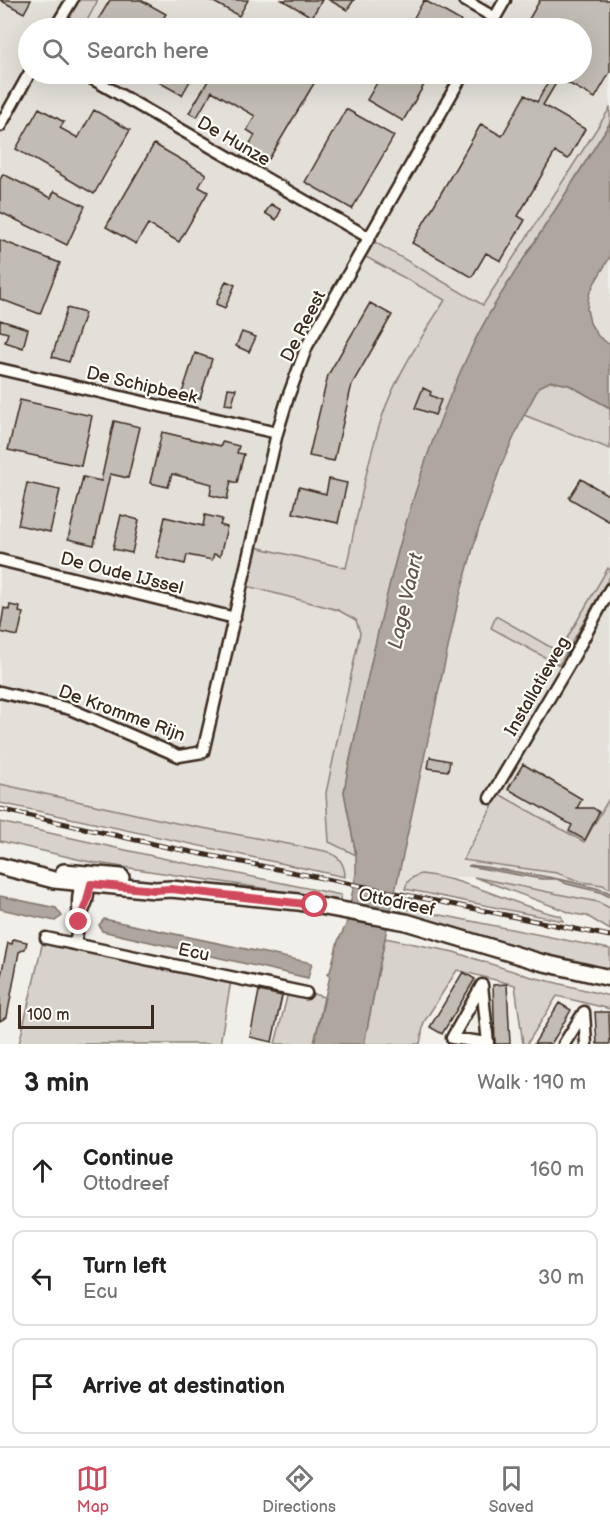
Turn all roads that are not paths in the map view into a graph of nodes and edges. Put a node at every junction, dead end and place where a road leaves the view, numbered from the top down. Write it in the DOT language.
graph roads {
  1 [pos="72,0"];
  2 [pos="464,0"];
  3 [pos="505,0"];
  4 [pos="61,18"];
  5 [pos="495,18"];
  6 [pos="23,84"];
  7 [pos="101,84"];
  8 [pos="457,84"];
  9 [pos="0,126"];
  10 [pos="368,237"];
  11 [pos="0,369"];
  12 [pos="277,433"];
  13 [pos="0,560"];
  14 [pos="610,589"];
  15 [pos="235,618"];
  16 [pos="0,692"];
  17 [pos="490,798"];
  18 [pos="0,866"];
  19 [pos="87,880"];
  20 [pos="83,900"];
  21 [pos="79,922"];
  22 [pos="46,938"];
  23 [pos="75,944"];
  24 [pos="610,978"];
  25 [pos="306,993"];
  26 [pos="466,1042"];
  27 [pos="564,1044"];
  28 [pos="586,1044"];
  1 -- 4 [label="street"];
  2 -- 5 [label="street"];
  3 -- 5 [label="street"];
  6 -- 9 [label="street"];
  7 -- 10 [label="street, De Hunze"];
  8 -- 10 [label="street, De Reest"];
  10 -- 12 [label="street, De Reest"];
  11 -- 12 [label="street, De Schipbeek"];
  12 -- 15 [label="street, De Reest"];
  13 -- 15 [label="street, De Oude IJssel"];
  14 -- 17 [label="street, Installatieweg"];
  15 -- 16 [label="street, De Kromme Rijn"];
  18 -- 19 [label="street, Ottodreef"];
  19 -- 21 [label="street"];
  19 -- 24 [label="street, Ottodreef"];
  20 -- 21 [label="street"];
  21 -- 23 [label="street"];
  22 -- 23 [label="street, Ecu"];
  23 -- 25 [label="street, Ecu"];
  26 -- 26 [label="street"];
  27 -- 28 [label="street"];
}
